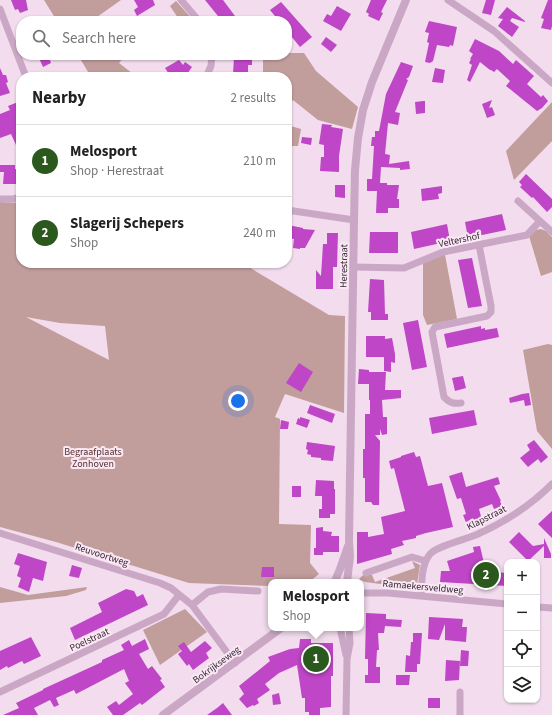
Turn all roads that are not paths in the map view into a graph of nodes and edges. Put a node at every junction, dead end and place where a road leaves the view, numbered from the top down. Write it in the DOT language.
graph roads {
  1 [pos="181,0"];
  2 [pos="406,0"];
  3 [pos="448,0"];
  4 [pos="0,9"];
  5 [pos="194,16"];
  6 [pos="16,51"];
  7 [pos="20,60"];
  8 [pos="212,60"];
  9 [pos="24,72"];
  10 [pos="208,72"];
  11 [pos="552,83"];
  12 [pos="16,198"];
  13 [pos="0,199"];
  14 [pos="518,201"];
  15 [pos="292,211"];
  16 [pos="354,220"];
  17 [pos="540,221"];
  18 [pos="552,232"];
  19 [pos="479,245"];
  20 [pos="353,267"];
  21 [pos="461,403"];
  22 [pos="552,484"];
  23 [pos="0,533"];
  24 [pos="349,541"];
  25 [pos="426,561"];
  26 [pos="366,573"];
  27 [pos="338,579"];
  28 [pos="347,579"];
  29 [pos="258,591"];
  30 [pos="364,593"];
  31 [pos="179,595"];
  32 [pos="421,596"];
  33 [pos="504,604"];
  34 [pos="192,605"];
  35 [pos="540,607"];
  36 [pos="552,608"];
  37 [pos="277,631"];
  38 [pos="341,631"];
  39 [pos="349,631"];
  40 [pos="347,659"];
  41 [pos="235,663"];
  42 [pos="0,692"];
  43 [pos="460,692"];
  44 [pos="163,715"];
  45 [pos="346,715"];
  46 [pos="460,715"];
  1 -- 5 [label="street"];
  2 -- 16 [label="street, Herestraat"];
  3 -- 11 [label="street"];
  4 -- 6 [label="street"];
  7 -- 9 [label="street"];
  8 -- 10 [label="street"];
  12 -- 13 [label="street"];
  14 -- 17 [label="street"];
  15 -- 16 [label="street"];
  16 -- 20 [label="street, Herestraat"];
  17 -- 18 [label="street"];
  17 -- 19 [label="street, Veltershof"];
  19 -- 20 [label="street, Veltershof"];
  19 -- 21 [label="street"];
  20 -- 24 [label="street, Herestraat"];
  22 -- 25 [label="street, Klapstraat"];
  23 -- 31 [label="street, Reuvoortweg"];
  24 -- 27 [label="street, Herestraat"];
  24 -- 28 [label="street, Herestraat"];
  25 -- 26 [label="street"];
  25 -- 32 [label="street"];
  29 -- 34 [label="street"];
  30 -- 32 [label="street, Ramaekersveldweg"];
  31 -- 34 [label="street, Reuvoortweg"];
  31 -- 42 [label="street, Poelstraat"];
  32 -- 33 [label="street, Ramaekersveldweg"];
  34 -- 41 [label="street, Reuvoortweg"];
  35 -- 36 [label="street"];
  37 -- 41 [label="street, Bokrijkseweg"];
  38 -- 40 [label="street"];
  39 -- 40 [label="street"];
  40 -- 45 [label="street"];
  41 -- 44 [label="street, Bokrijkseweg"];
  43 -- 46 [label="street"];
}
